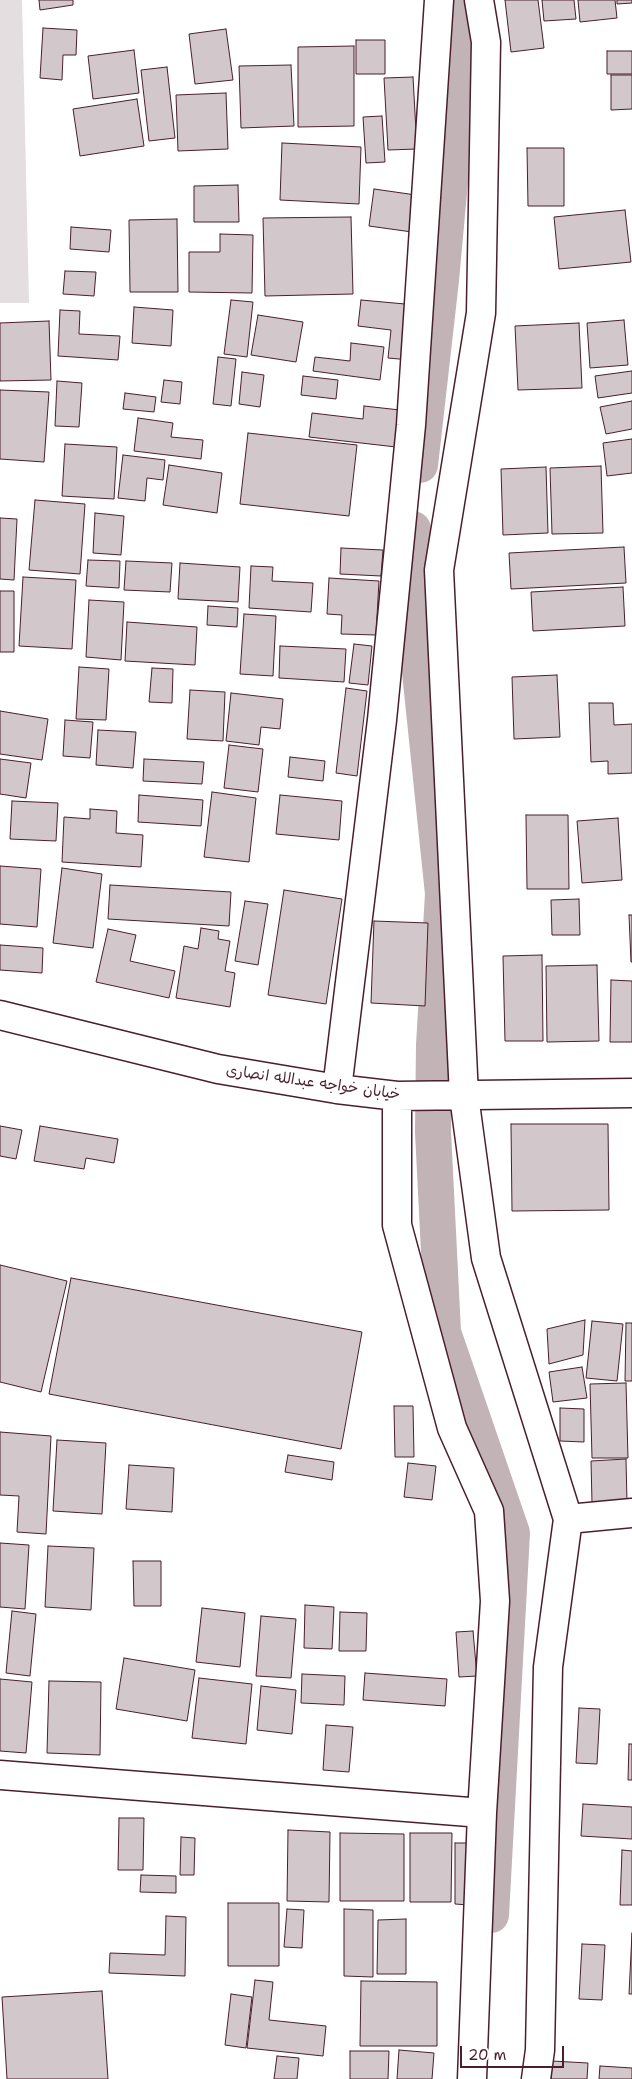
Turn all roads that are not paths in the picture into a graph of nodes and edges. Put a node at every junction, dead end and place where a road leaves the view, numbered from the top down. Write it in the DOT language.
graph roads {
  1 [pos="439,0"];
  2 [pos="478,0"];
  3 [pos="0,1015"];
  4 [pos="337,1089"];
  5 [pos="632,1093"];
  6 [pos="396,1096"];
  7 [pos="464,1096"];
  8 [pos="632,1513"];
  9 [pos="568,1519"];
  10 [pos="0,1775"];
  11 [pos="482,1812"];
  12 [pos="472,2079"];
  13 [pos="536,2079"];
  1 -- 4 [label="street"];
  2 -- 7 [label="street"];
  3 -- 4 [label="street, خیابان خواجه عبدالله انصاری"];
  4 -- 6 [label="street, خیابان خواجه عبدالله انصاری"];
  5 -- 7 [label="street, خیابان خواجه عبدالله انصاری"];
  6 -- 7 [label="street, خیابان خواجه عبدالله انصاری"];
  6 -- 11 [label="street"];
  7 -- 9 [label="street"];
  8 -- 9 [label="street"];
  9 -- 13 [label="street"];
  10 -- 11 [label="street"];
  11 -- 12 [label="street"];
}
